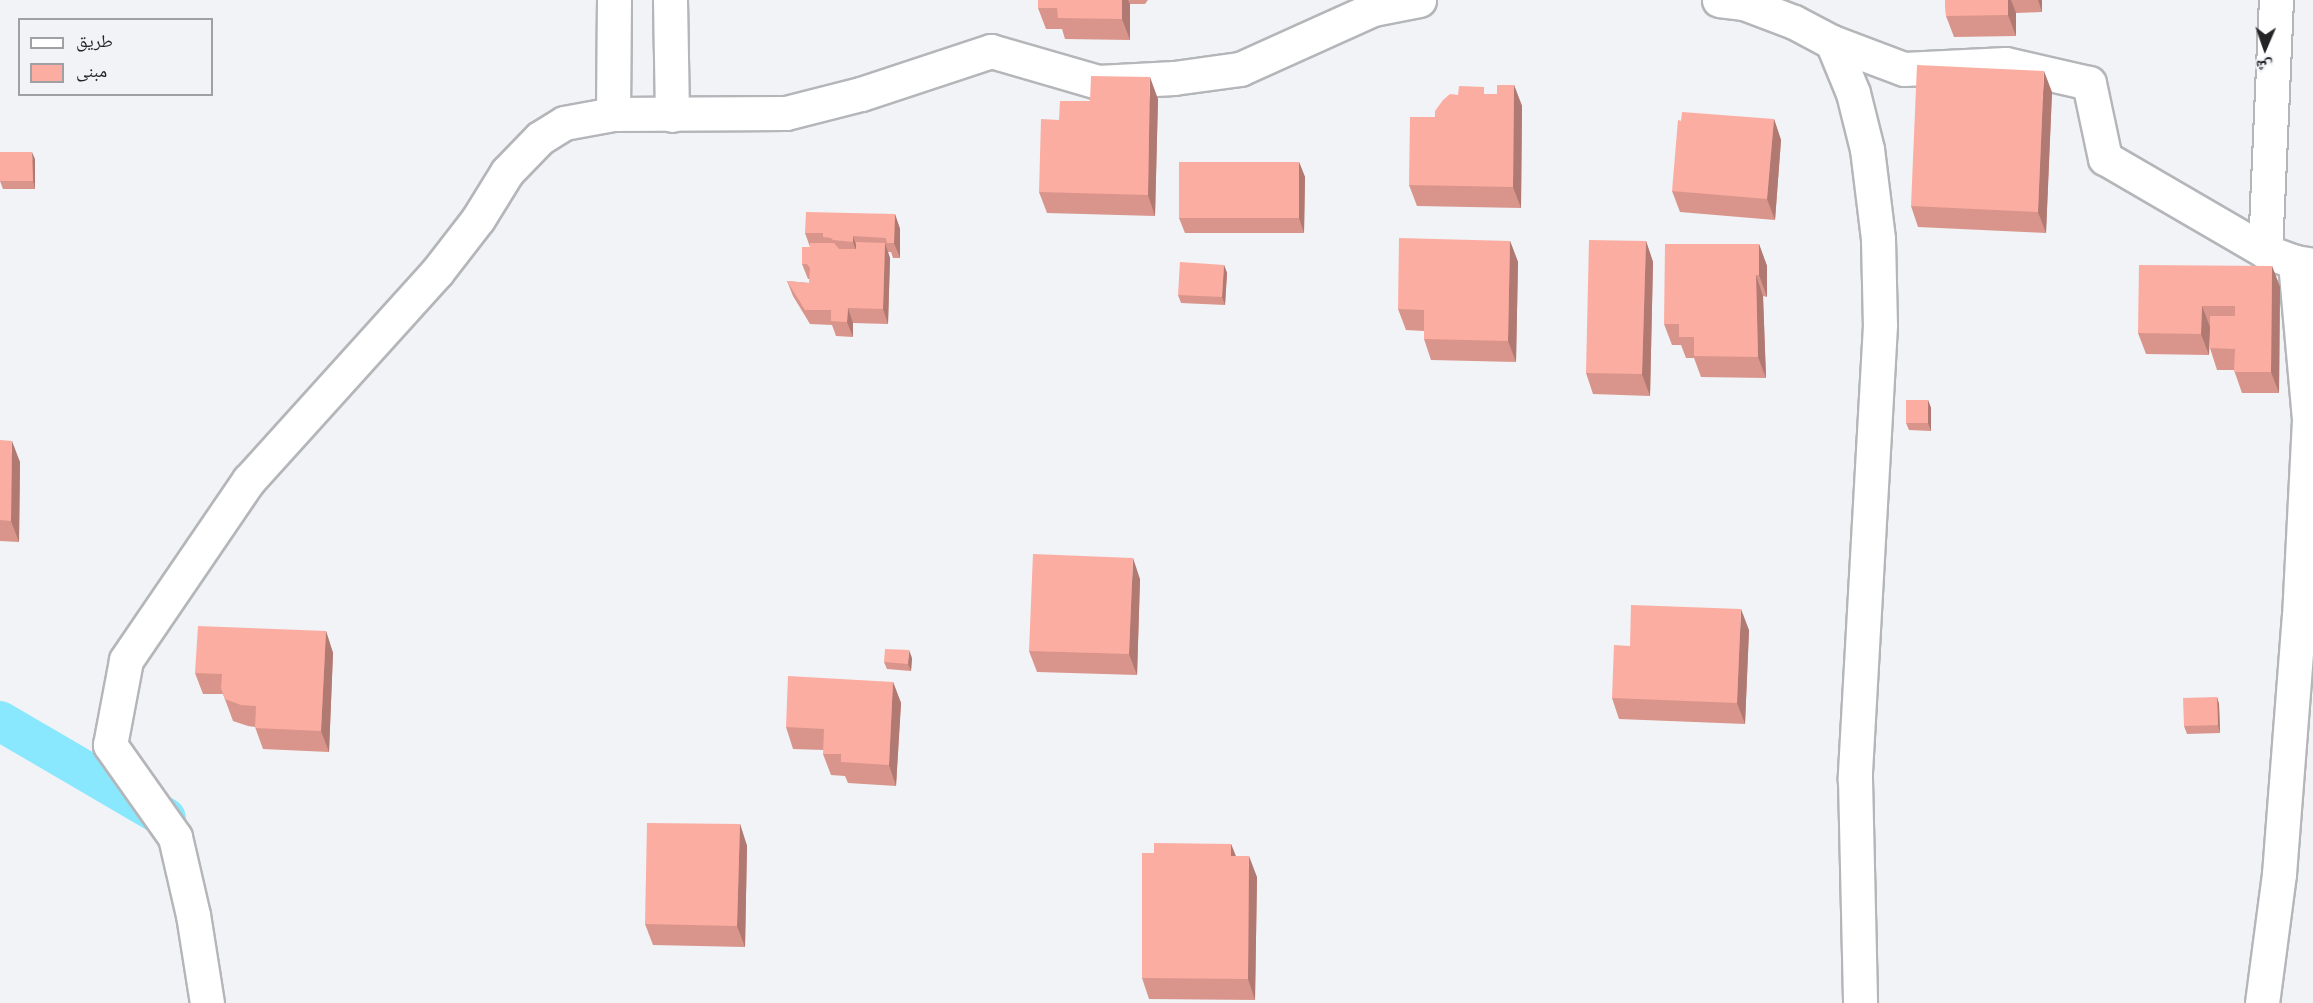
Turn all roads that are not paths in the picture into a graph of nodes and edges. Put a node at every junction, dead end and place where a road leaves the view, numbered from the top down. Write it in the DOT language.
graph roads {
  1 [pos="614,0"];
  2 [pos="670,0"];
  3 [pos="1419,0"];
  4 [pos="1719,0"];
  5 [pos="2276,0"];
  6 [pos="1832,42"];
  7 [pos="613,114"];
  8 [pos="672,115"];
  9 [pos="2265,251"];
  10 [pos="2304,263"];
  11 [pos="207,1003"];
  12 [pos="1860,1003"];
  13 [pos="2262,1003"];
  1 -- 7 [label="street"];
  2 -- 8 [label="street"];
  3 -- 8 [label="street"];
  4 -- 6 [label="street"];
  5 -- 9 [label="street"];
  6 -- 9 [label="street"];
  6 -- 12 [label="street"];
  7 -- 8 [label="street"];
  7 -- 11 [label="street"];
  9 -- 10 [label="street"];
  10 -- 13 [label="street"];
}
